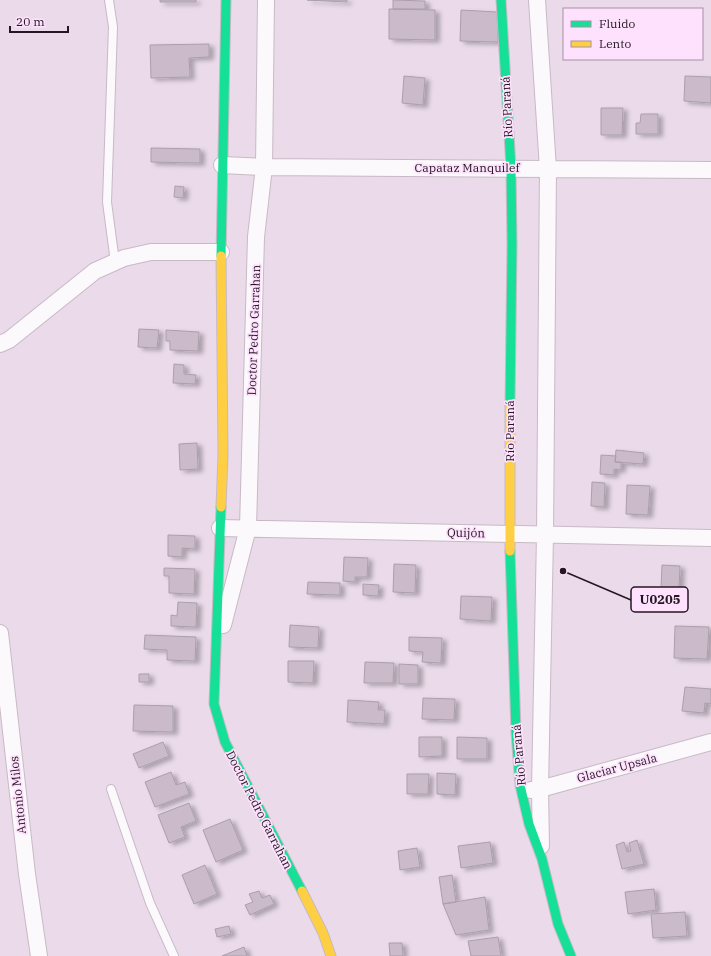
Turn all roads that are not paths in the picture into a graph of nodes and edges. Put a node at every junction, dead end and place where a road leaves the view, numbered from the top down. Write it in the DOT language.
graph roads {
  1 [pos="109,0"];
  2 [pos="226,0"];
  3 [pos="266,0"];
  4 [pos="501,0"];
  5 [pos="537,0"];
  6 [pos="222,165"];
  7 [pos="264,167"];
  8 [pos="511,168"];
  9 [pos="548,169"];
  10 [pos="711,170"];
  11 [pos="221,252"];
  12 [pos="115,262"];
  13 [pos="0,344"];
  14 [pos="220,528"];
  15 [pos="248,528"];
  16 [pos="509,534"];
  17 [pos="545,535"];
  18 [pos="711,538"];
  19 [pos="0,633"];
  20 [pos="215,656"];
  21 [pos="711,742"];
  22 [pos="111,789"];
  23 [pos="540,789"];
  24 [pos="522,791"];
  25 [pos="542,859"];
  26 [pos="39,956"];
  27 [pos="174,956"];
  28 [pos="331,956"];
  29 [pos="571,956"];
  1 -- 12 [label="lane"];
  2 -- 6 [label="street, Doctor Pedro Garrahan"];
  3 -- 7 [label="street, Doctor Pedro Garrahan"];
  4 -- 8 [label="street, Río Paraná"];
  5 -- 9 [label="street, Río Paraná"];
  6 -- 7 [label="street, Capataz Manquilef"];
  6 -- 11 [label="street, Doctor Pedro Garrahan"];
  7 -- 8 [label="street, Capataz Manquilef"];
  7 -- 15 [label="street, Doctor Pedro Garrahan"];
  8 -- 9 [label="street, Capataz Manquilef"];
  8 -- 16 [label="street, Río Paraná"];
  9 -- 10 [label="street, Capataz Manquilef"];
  9 -- 17 [label="street, Río Paraná"];
  11 -- 12 [label="street"];
  11 -- 14 [label="street, Doctor Pedro Garrahan"];
  12 -- 13 [label="street"];
  14 -- 15 [label="street, Quijón"];
  14 -- 20 [label="street, Doctor Pedro Garrahan"];
  15 -- 16 [label="street, Quijón"];
  15 -- 20 [label="street, Doctor Pedro Garrahan"];
  16 -- 17 [label="street, Quijón"];
  16 -- 24 [label="street, Río Paraná"];
  17 -- 18 [label="street, Quijón"];
  17 -- 23 [label="street, Río Paraná"];
  19 -- 26 [label="street, Antonio Milos"];
  20 -- 28 [label="street, Doctor Pedro Garrahan"];
  21 -- 23 [label="street, Glaciar Upsala"];
  22 -- 27 [label="lane"];
  23 -- 24 [label="street, Glaciar Upsala"];
  23 -- 25 [label="street, Río Paraná"];
  24 -- 25 [label="street, Río Paraná"];
  25 -- 29 [label="street, Río Paraná"];
}
